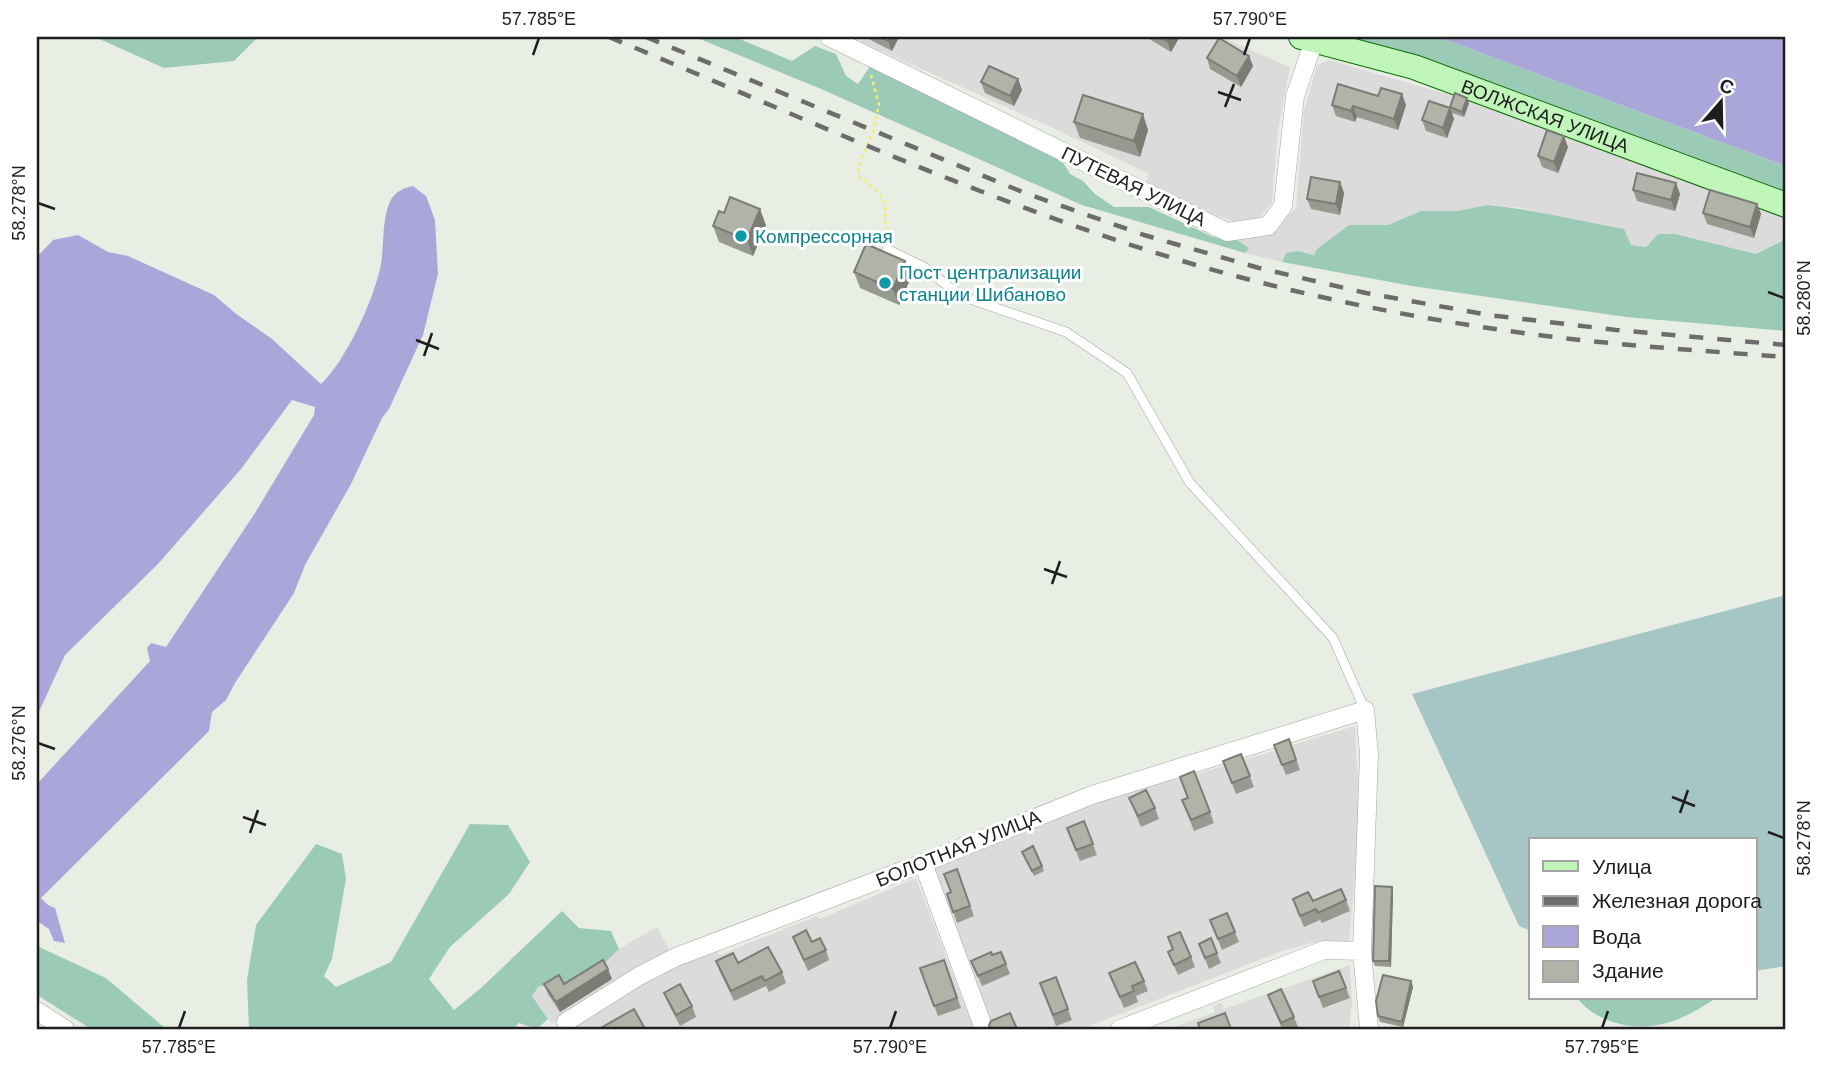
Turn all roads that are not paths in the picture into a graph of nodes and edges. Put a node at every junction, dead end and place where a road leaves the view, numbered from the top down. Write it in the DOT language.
graph roads {
  1 [pos="829,37"];
  2 [pos="1308,39"];
  3 [pos="850,41"];
  4 [pos="1786,205"];
  5 [pos="887,249"];
  6 [pos="1365,710"];
  7 [pos="923,863"];
  8 [pos="1362,951"];
  9 [pos="37,1011"];
  10 [pos="566,1022"];
  11 [pos="65,1029"];
  12 [pos="984,1029"];
  13 [pos="1120,1029"];
  14 [pos="1369,1029"];
  1 -- 3 [label="street, ПУТЕВАЯ УЛИЦА"];
  2 -- 3 [label="street, ПУТЕВАЯ УЛИЦА"];
  2 -- 4 [label="street, ВОЛЖСКАЯ УЛИЦА"];
  5 -- 6 [label="lane"];
  6 -- 7 [label="street, БОЛОТНАЯ УЛИЦА"];
  6 -- 8 [label="street"];
  7 -- 10 [label="street, БОЛОТНАЯ УЛИЦА"];
  7 -- 12 [label="street"];
  8 -- 13 [label="street"];
  8 -- 14 [label="street"];
  9 -- 11 [label="street"];
}
